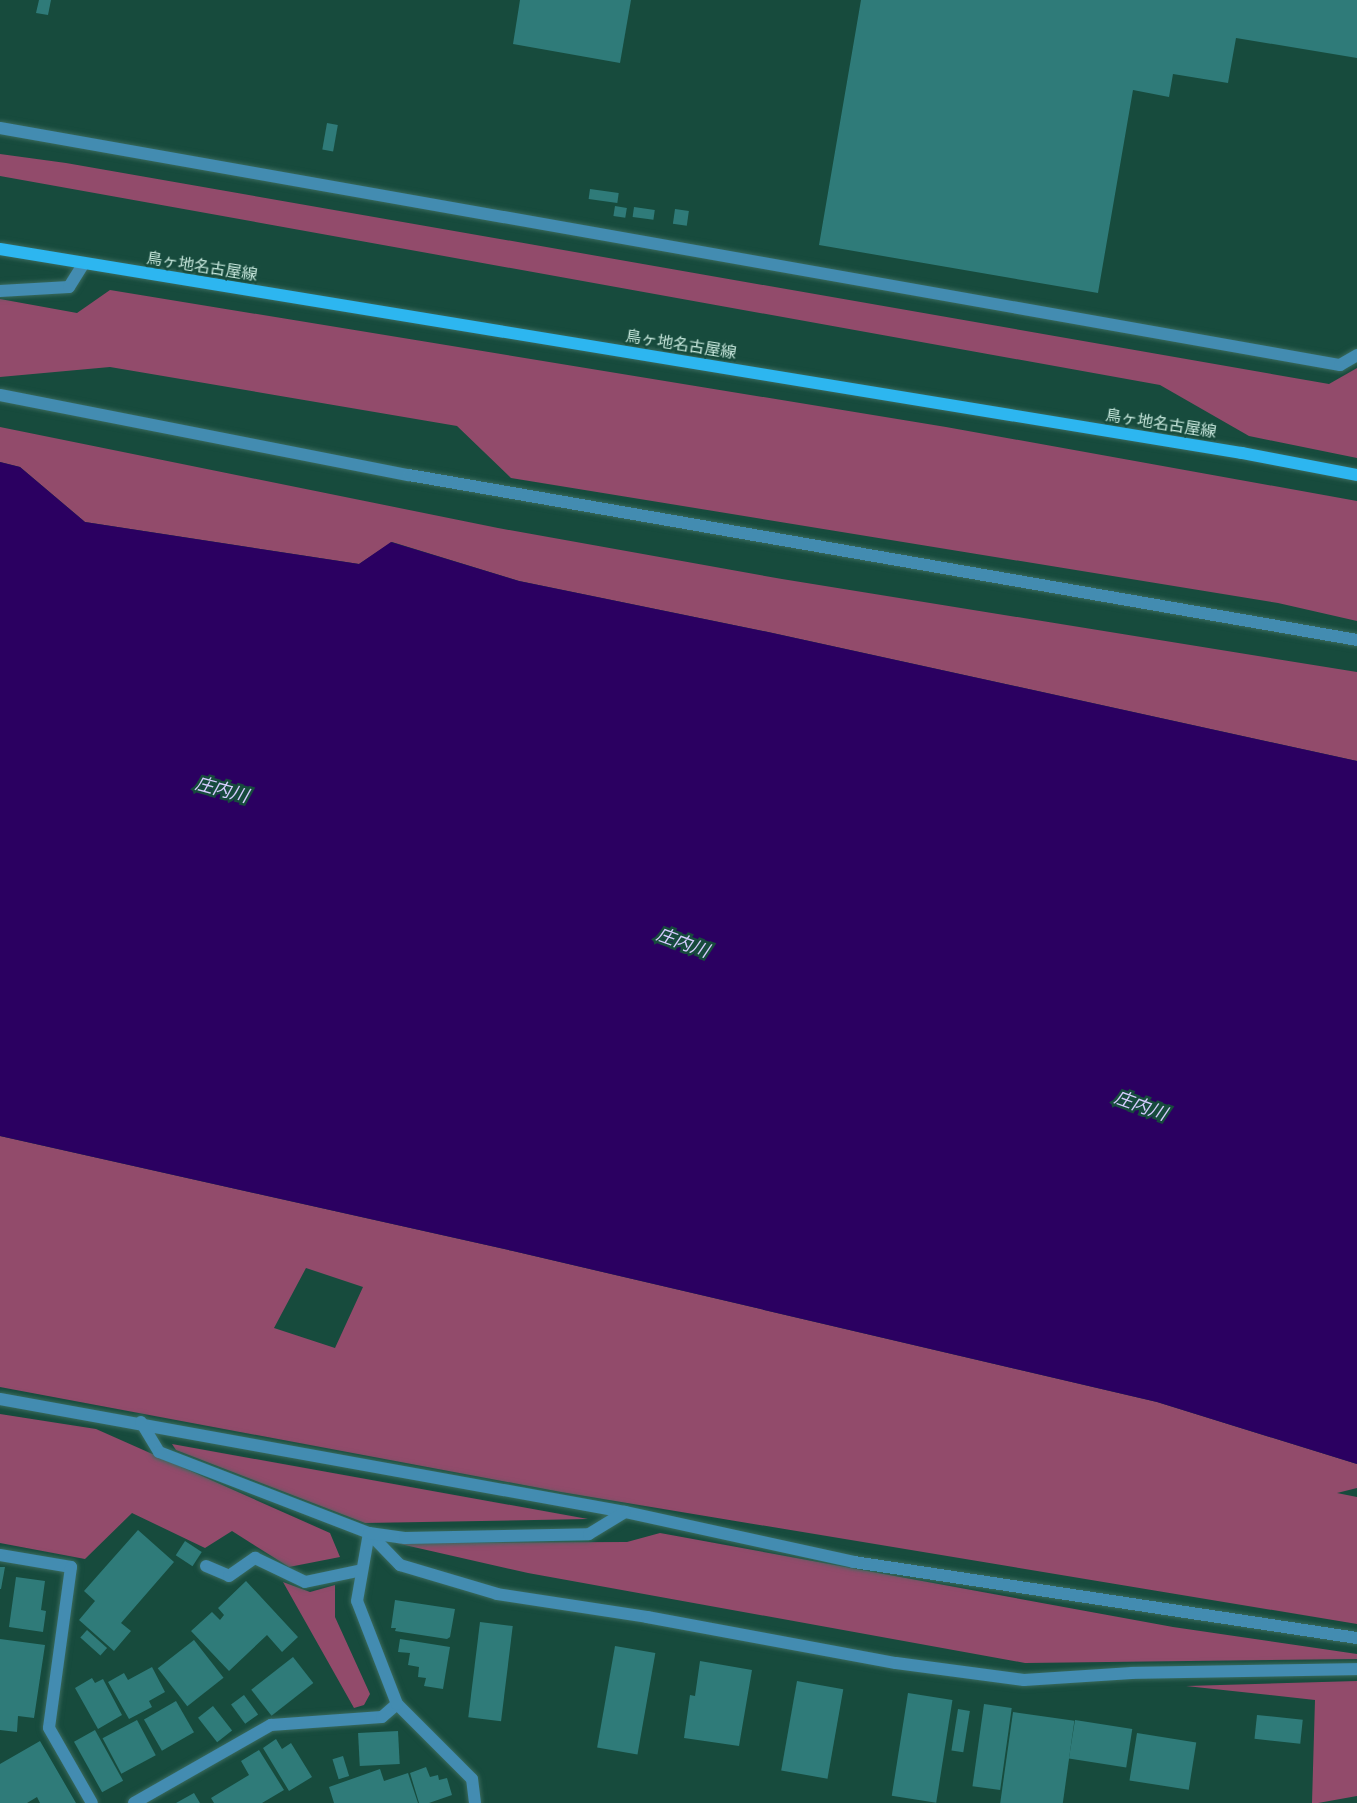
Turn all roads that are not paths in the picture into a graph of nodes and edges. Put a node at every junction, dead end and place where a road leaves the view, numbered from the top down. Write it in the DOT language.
graph roads {
  1 [pos="0,128"];
  2 [pos="0,249"];
  3 [pos="84,263"];
  4 [pos="0,291"];
  5 [pos="1357,355"];
  6 [pos="0,395"];
  7 [pos="1357,475"];
  8 [pos="1357,640"];
  9 [pos="0,1399"];
  10 [pos="141,1422"];
  11 [pos="626,1512"];
  12 [pos="369,1533"];
  13 [pos="0,1555"];
  14 [pos="206,1566"];
  15 [pos="362,1570"];
  16 [pos="1357,1638"];
  17 [pos="1357,1669"];
  18 [pos="397,1704"];
  19 [pos="92,1803"];
  20 [pos="134,1803"];
  21 [pos="475,1803"];
  1 -- 5 [label="street"];
  2 -- 3 [label="main road, 鳥ヶ地名古屋線"];
  3 -- 4 [label="street"];
  3 -- 7 [label="main road, 鳥ヶ地名古屋線"];
  6 -- 8 [label="street"];
  9 -- 10 [label="street"];
  10 -- 11 [label="street"];
  10 -- 12 [label="street"];
  11 -- 12 [label="street"];
  11 -- 16 [label="street"];
  12 -- 15 [label="street"];
  12 -- 17 [label="street"];
  13 -- 19 [label="street"];
  14 -- 15 [label="street"];
  15 -- 18 [label="street"];
  18 -- 20 [label="street"];
  18 -- 21 [label="street"];
}
